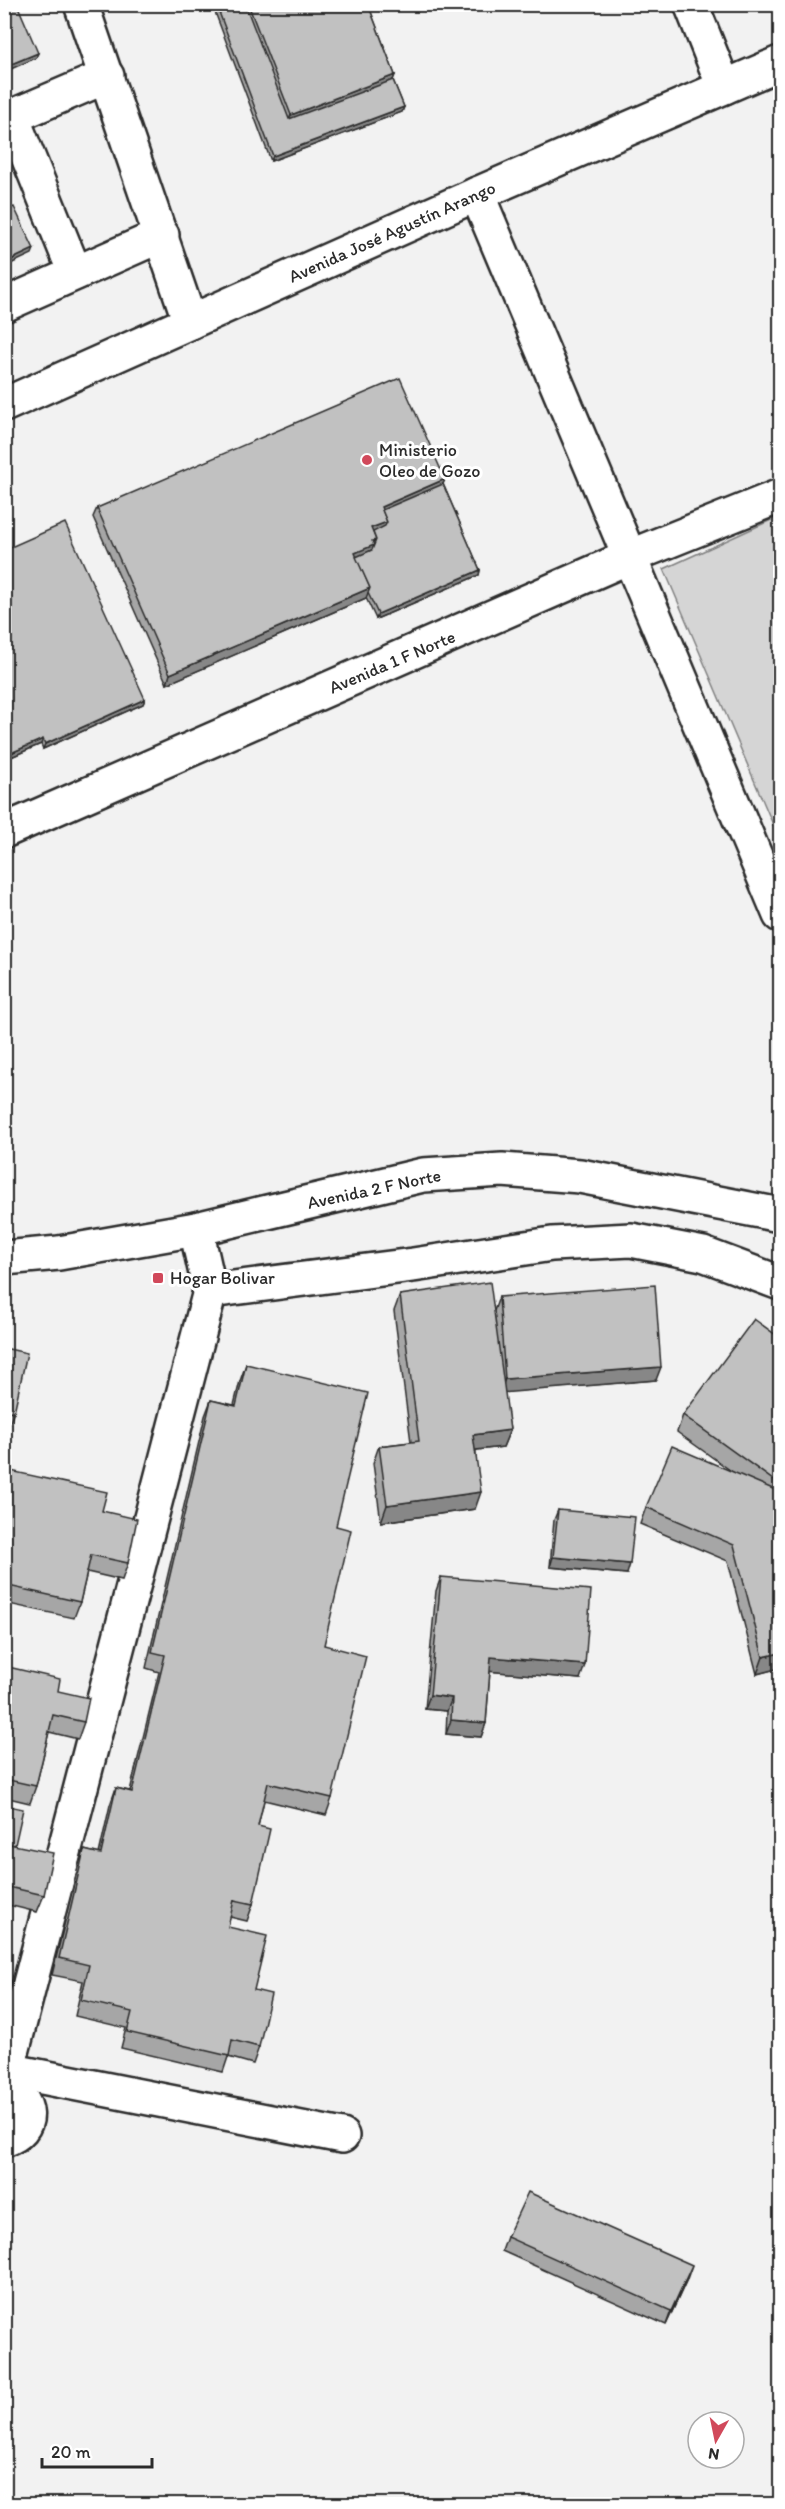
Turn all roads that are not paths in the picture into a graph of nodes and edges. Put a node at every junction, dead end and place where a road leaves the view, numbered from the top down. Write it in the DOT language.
graph roads {
  1 [pos="81,4"];
  2 [pos="691,4"];
  3 [pos="780,63"];
  4 [pos="107,76"];
  5 [pos="724,87"];
  6 [pos="8,118"];
  7 [pos="477,194"];
  8 [pos="162,235"];
  9 [pos="75,273"];
  10 [pos="4,305"];
  11 [pos="190,322"];
  12 [pos="4,405"];
  13 [pos="780,496"];
  14 [pos="631,556"];
  15 [pos="4,831"];
  16 [pos="780,915"];
  17 [pos="780,1215"];
  18 [pos="196,1229"];
  19 [pos="4,1258"];
  20 [pos="780,1283"];
  21 [pos="210,1291"];
  22 [pos="6,2080"];
  23 [pos="342,2136"];
  24 [pos="4,2140"];
  1 -- 4 [label="street"];
  2 -- 5 [label="street"];
  3 -- 5 [label="street, Avenida José Agustín Arango"];
  4 -- 6 [label="street"];
  4 -- 8 [label="street"];
  5 -- 7 [label="street, Avenida José Agustín Arango"];
  6 -- 9 [label="street"];
  7 -- 11 [label="street, Avenida José Agustín Arango"];
  7 -- 14 [label="street"];
  8 -- 9 [label="street"];
  8 -- 11 [label="street"];
  9 -- 10 [label="street"];
  11 -- 12 [label="street, Avenida José Agustín Arango"];
  13 -- 14 [label="street, Avenida 1 F Norte"];
  14 -- 15 [label="street, Avenida 1 F Norte"];
  14 -- 16 [label="street"];
  17 -- 18 [label="street, Avenida 2 F Norte"];
  18 -- 19 [label="street, Avenida 2 F Norte"];
  18 -- 21 [label="street"];
  20 -- 21 [label="street"];
  21 -- 22 [label="street"];
  22 -- 23 [label="street"];
  22 -- 24 [label="street"];
}
